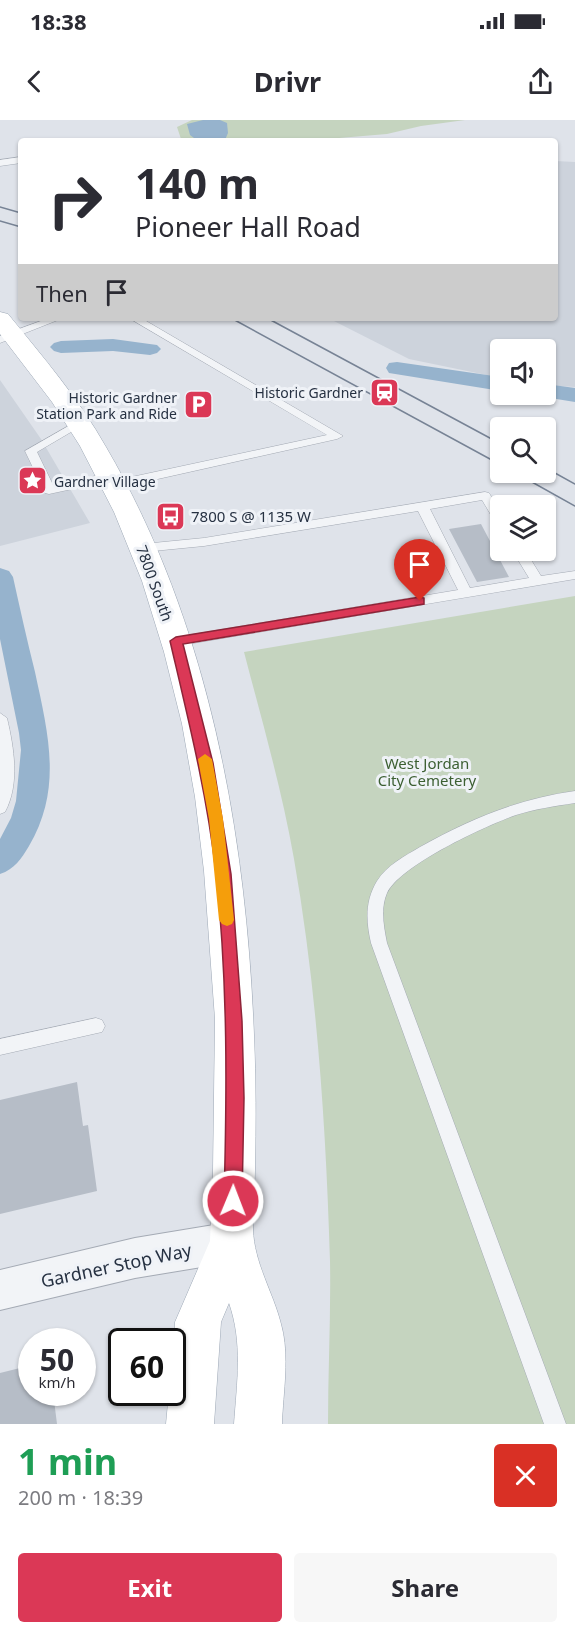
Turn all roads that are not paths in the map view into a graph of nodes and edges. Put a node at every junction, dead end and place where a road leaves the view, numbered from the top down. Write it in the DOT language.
graph roads {
  1 [pos="18,160"];
  2 [pos="0,163"];
  3 [pos="46,321"];
  4 [pos="139,321"];
  5 [pos="4,332"];
  6 [pos="79,423"];
  7 [pos="111,481"];
  8 [pos="490,504"];
  9 [pos="422,506"];
  10 [pos="143,548"];
  11 [pos="525,561"];
  12 [pos="575,576"];
  13 [pos="537,581"];
  14 [pos="466,594"];
  15 [pos="176,641"];
  16 [pos="0,718"];
  17 [pos="575,797"];
  18 [pos="0,808"];
  19 [pos="96,1026"];
  20 [pos="0,1047"];
  21 [pos="232,1242"];
  22 [pos="0,1290"];
  23 [pos="190,1424"];
  24 [pos="258,1424"];
  25 [pos="555,1424"];
  1 -- 2 [label="lane"];
  3 -- 5 [label="lane"];
  4 -- 7 [label="lane"];
  5 -- 6 [label="main road, 7800 South"];
  6 -- 7 [label="main road, 7800 South"];
  6 -- 7 [label="lane"];
  7 -- 10 [label="main road, 7800 South"];
  8 -- 9 [label="lane"];
  9 -- 10 [label="lane"];
  9 -- 14 [label="lane"];
  10 -- 15 [label="main road, 7800 South"];
  11 -- 13 [label="lane"];
  12 -- 13 [label="lane"];
  13 -- 14 [label="lane"];
  14 -- 15 [label="lane"];
  15 -- 21 [label="main road, 7800 South"];
  16 -- 18 [label="lane"];
  17 -- 25 [label="lane"];
  19 -- 20 [label="lane"];
  21 -- 22 [label="street, Gardner Stop Way"];
  21 -- 23 [label="main road, 7800 South"];
  21 -- 24 [label="main road, 7800 South"];
}
